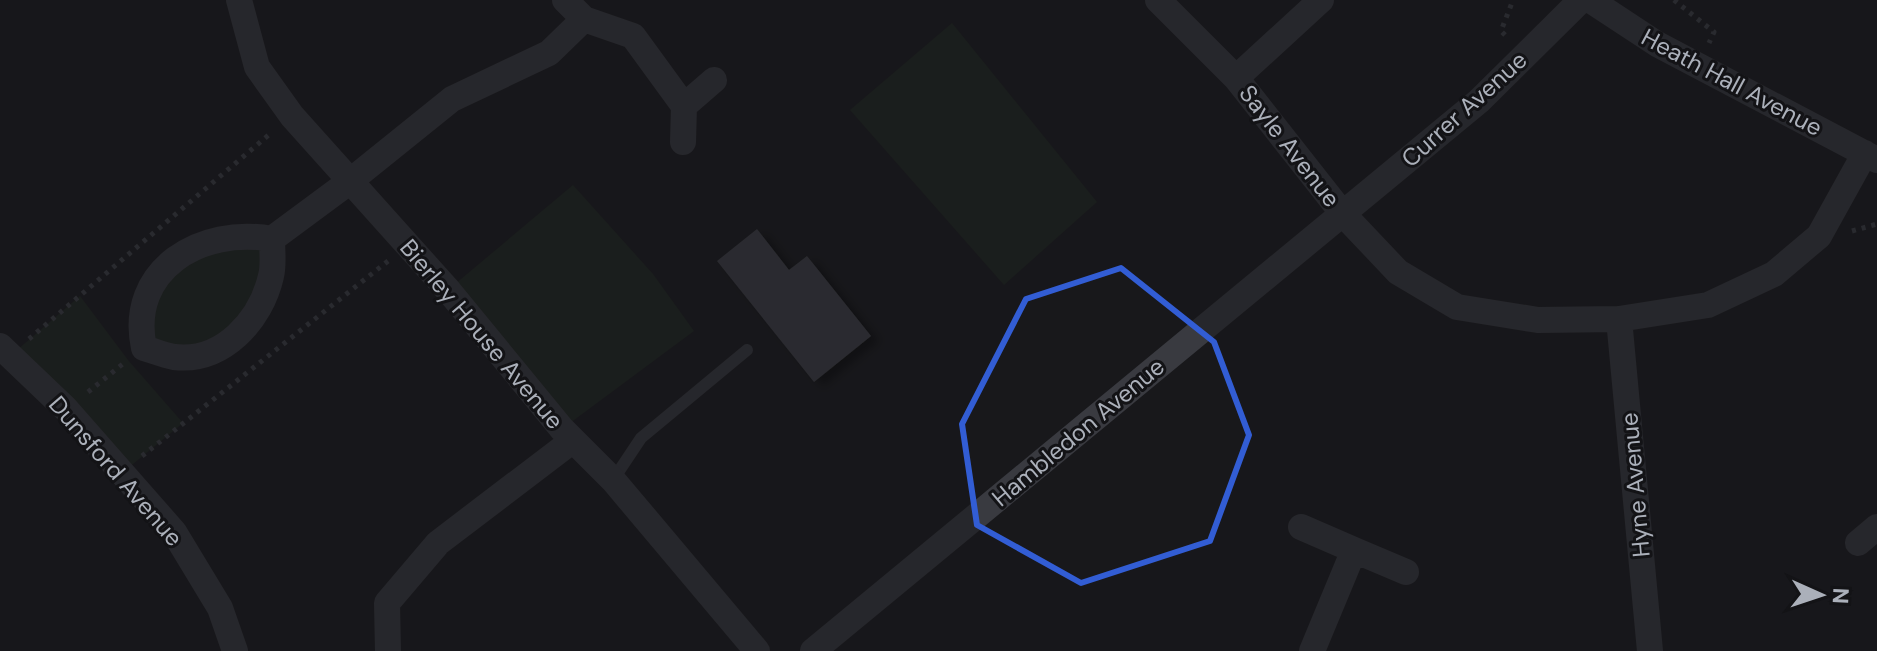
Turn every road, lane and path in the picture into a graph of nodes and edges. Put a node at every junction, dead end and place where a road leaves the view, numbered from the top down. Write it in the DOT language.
graph roads {
  1 [pos="239,0"];
  2 [pos="565,0"];
  3 [pos="1158,0"];
  4 [pos="1321,0"];
  5 [pos="1581,0"];
  6 [pos="1590,0"];
  7 [pos="1674,0"];
  8 [pos="584,19"];
  9 [pos="1698,66"];
  10 [pos="1236,78"];
  11 [pos="714,80"];
  12 [pos="684,106"];
  13 [pos="292,116"];
  14 [pos="683,142"];
  15 [pos="1871,156"];
  16 [pos="349,182"];
  17 [pos="1343,214"];
  18 [pos="272,239"];
  19 [pos="407,245"];
  20 [pos="1619,319"];
  21 [pos="144,348"];
  22 [pos="747,350"];
  23 [pos="5,351"];
  24 [pos="66,409"];
  25 [pos="572,441"];
  26 [pos="122,473"];
  27 [pos="613,480"];
  28 [pos="1301,527"];
  29 [pos="1354,550"];
  30 [pos="1406,572"];
  31 [pos="235,651"];
  32 [pos="388,651"];
  33 [pos="757,651"];
  34 [pos="813,651"];
  35 [pos="1312,651"];
  36 [pos="1650,651"];
  1 -- 13 [label="street, Bierley House Avenue"];
  2 -- 8 [label="street"];
  3 -- 10 [label="street, Sayle Avenue"];
  4 -- 10 [label="street, Sayle Avenue"];
  5 -- 17 [label="street, Currer Avenue"];
  6 -- 9 [label="street, Heath Hall Avenue"];
  7 -- 9 [label="path"];
  8 -- 12 [label="street"];
  8 -- 16 [label="street"];
  9 -- 15 [label="street, Heath Hall Avenue"];
  10 -- 17 [label="street, Sayle Avenue"];
  11 -- 12 [label="street"];
  12 -- 14 [label="street"];
  13 -- 16 [label="street, Bierley House Avenue"];
  13 -- 23 [label="path"];
  15 -- 20 [label="street, Sayle Avenue"];
  16 -- 18 [label="street"];
  16 -- 19 [label="street, Bierley House Avenue"];
  17 -- 20 [label="street, Sayle Avenue"];
  17 -- 34 [label="street, Hambledon Avenue"];
  18 -- 21 [label="street"];
  18 -- 21 [label="street"];
  19 -- 25 [label="street, Bierley House Avenue"];
  19 -- 26 [label="path"];
  20 -- 36 [label="street, Hyne Avenue"];
  21 -- 24 [label="path"];
  22 -- 27 [label="lane"];
  23 -- 24 [label="street, Dunsford Avenue"];
  24 -- 26 [label="street, Dunsford Avenue"];
  25 -- 27 [label="street, Bierley House Avenue"];
  25 -- 32 [label="street"];
  26 -- 31 [label="street, Dunsford Avenue"];
  27 -- 33 [label="street, Bierley House Avenue"];
  28 -- 29 [label="street"];
  29 -- 30 [label="street"];
  29 -- 35 [label="street"];
}
